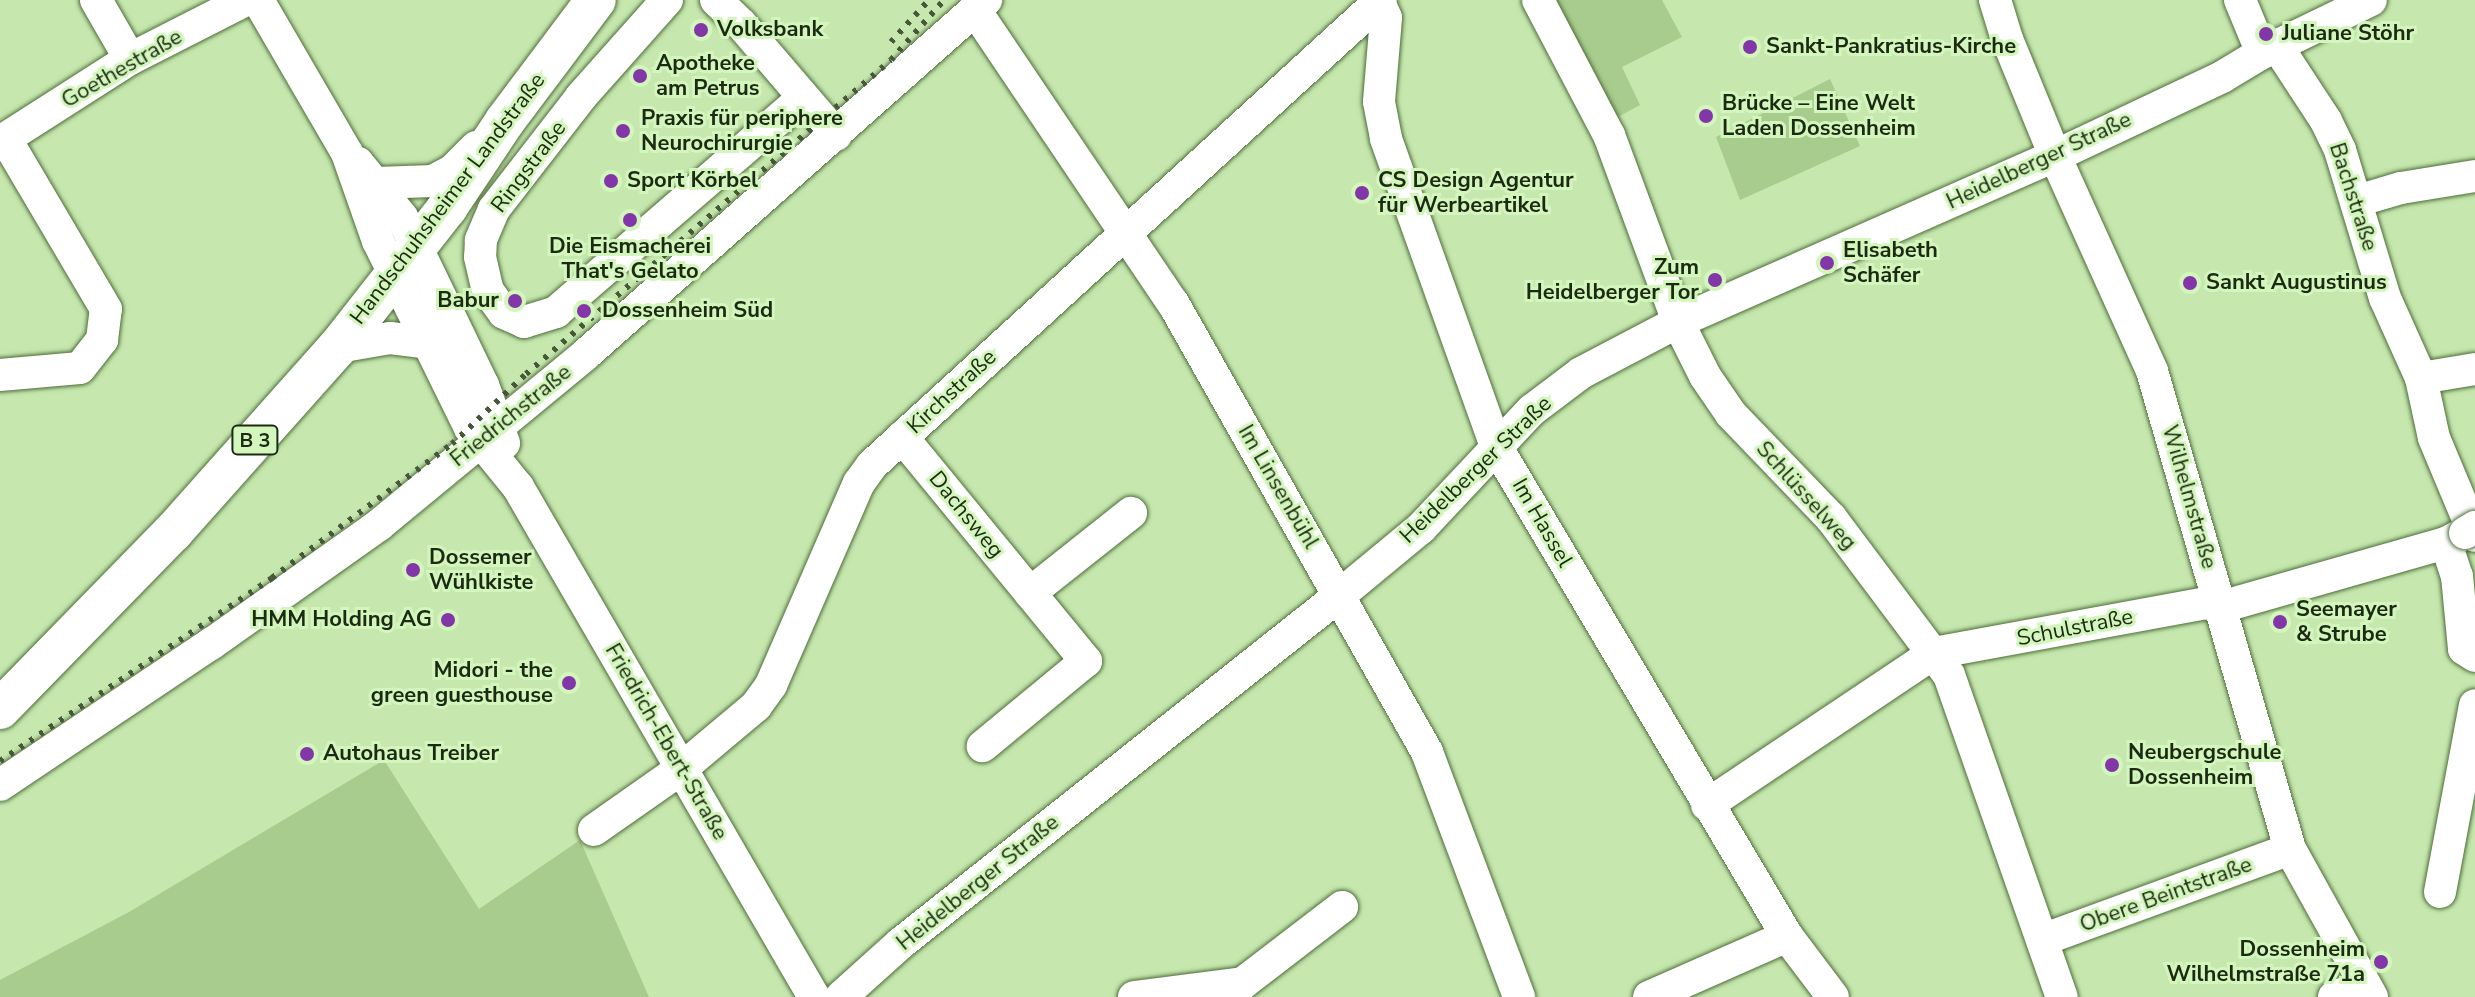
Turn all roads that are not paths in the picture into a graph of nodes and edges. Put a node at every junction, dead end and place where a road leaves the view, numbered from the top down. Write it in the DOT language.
graph roads {
  1 [pos="96,0"];
  2 [pos="246,0"];
  3 [pos="258,0"];
  4 [pos="596,0"];
  5 [pos="667,0"];
  6 [pos="716,0"];
  7 [pos="1538,0"];
  8 [pos="1995,0"];
  9 [pos="2240,0"];
  10 [pos="2371,0"];
  11 [pos="1380,1"];
  12 [pos="980,5"];
  13 [pos="2270,50"];
  14 [pos="130,59"];
  15 [pos="803,98"];
  16 [pos="505,121"];
  17 [pos="836,135"];
  18 [pos="3,140"];
  19 [pos="347,153"];
  20 [pos="2055,156"];
  21 [pos="2475,176"];
  22 [pos="376,183"];
  23 [pos="2357,201"];
  24 [pos="1125,231"];
  25 [pos="406,261"];
  26 [pos="1678,322"];
  27 [pos="429,343"];
  28 [pos="338,347"];
  29 [pos="2475,369"];
  30 [pos="0,375"];
  31 [pos="2421,378"];
  32 [pos="489,434"];
  33 [pos="902,437"];
  34 [pos="1496,446"];
  35 [pos="1131,513"];
  36 [pos="2465,535"];
  37 [pos="1030,593"];
  38 [pos="1340,595"];
  39 [pos="2221,607"];
  40 [pos="1934,653"];
  41 [pos="2475,656"];
  42 [pos="2475,705"];
  43 [pos="0,709"];
  44 [pos="983,746"];
  45 [pos="681,769"];
  46 [pos="0,785"];
  47 [pos="1707,805"];
  48 [pos="594,830"];
  49 [pos="2290,849"];
  50 [pos="2440,892"];
  51 [pos="1342,907"];
  52 [pos="1787,936"];
  53 [pos="2042,940"];
  54 [pos="2368,991"];
  55 [pos="814,997"];
  56 [pos="841,997"];
  57 [pos="1134,997"];
  58 [pos="1519,997"];
  59 [pos="1649,997"];
  60 [pos="1833,997"];
  61 [pos="2062,997"];
  62 [pos="2334,997"];
  1 -- 14 [label="street"];
  2 -- 14 [label="street, Goethestraße"];
  3 -- 19 [label="street"];
  4 -- 16 [label="main road, Handschuhsheimer Landstraße / B 3"];
  5 -- 15 [label="street, Ringstraße"];
  6 -- 15 [label="street"];
  7 -- 26 [label="street, Schlüsselweg"];
  8 -- 20 [label="street, Wilhelmstraße"];
  9 -- 13 [label="street, Bachstraße"];
  10 -- 13 [label="street, Heidelberger Straße"];
  11 -- 24 [label="street, Kirchstraße"];
  11 -- 34 [label="street, Im Hassel"];
  12 -- 17 [label="street, Friedrichstraße"];
  12 -- 24 [label="street, Im Linsenbühl"];
  13 -- 20 [label="street, Heidelberger Straße"];
  13 -- 23 [label="street, Bachstraße"];
  14 -- 18 [label="street, Goethestraße"];
  15 -- 17 [label="street"];
  16 -- 22 [label="street"];
  16 -- 25 [label="main road, Handschuhsheimer Landstraße / B 3"];
  17 -- 32 [label="street, Friedrichstraße"];
  18 -- 30 [label="street"];
  19 -- 22 [label="street"];
  19 -- 25 [label="street"];
  20 -- 26 [label="street, Heidelberger Straße"];
  20 -- 39 [label="street, Wilhelmstraße"];
  21 -- 23 [label="street"];
  22 -- 25 [label="street"];
  23 -- 31 [label="street, Bachstraße"];
  24 -- 33 [label="street, Kirchstraße"];
  24 -- 38 [label="street, Im Linsenbühl"];
  25 -- 27 [label="street, Friedrich-Ebert-Straße"];
  25 -- 28 [label="main road, Handschuhsheimer Landstraße / B 3"];
  25 -- 32 [label="street, Friedrich-Ebert-Straße"];
  26 -- 34 [label="street, Heidelberger Straße"];
  26 -- 40 [label="street, Schlüsselweg"];
  27 -- 28 [label="street"];
  27 -- 32 [label="street, Friedrich-Ebert-Straße"];
  28 -- 43 [label="main road, Handschuhsheimer Landstraße / B 3"];
  29 -- 31 [label="street"];
  31 -- 36 [label="street, Bachstraße"];
  32 -- 45 [label="street, Friedrich-Ebert-Straße"];
  32 -- 46 [label="street, Friedrichstraße"];
  33 -- 37 [label="street, Dachsweg"];
  33 -- 45 [label="street, Kirchstraße"];
  34 -- 38 [label="street, Heidelberger Straße"];
  34 -- 47 [label="street, Im Hassel"];
  35 -- 37 [label="street"];
  36 -- 39 [label="street, Schulstraße"];
  36 -- 41 [label="street, Bachstraße"];
  37 -- 44 [label="street, Dachsweg"];
  38 -- 56 [label="street, Heidelberger Straße"];
  38 -- 58 [label="street, Im Linsenbühl"];
  39 -- 40 [label="street, Schulstraße"];
  39 -- 49 [label="street, Wilhelmstraße"];
  40 -- 47 [label="street, Schulstraße"];
  40 -- 53 [label="street, Schlüsselweg"];
  42 -- 50 [label="street"];
  45 -- 48 [label="street, Kirchstraße"];
  45 -- 55 [label="street, Friedrich-Ebert-Straße"];
  47 -- 52 [label="street, Im Hassel"];
  49 -- 53 [label="street, Obere Beintstraße"];
  49 -- 54 [label="street, Wilhelmstraße"];
  51 -- 57 [label="street"];
  52 -- 59 [label="street"];
  52 -- 60 [label="street, Im Hassel"];
  53 -- 61 [label="street, Schlüsselweg"];
  54 -- 62 [label="street"];
}
